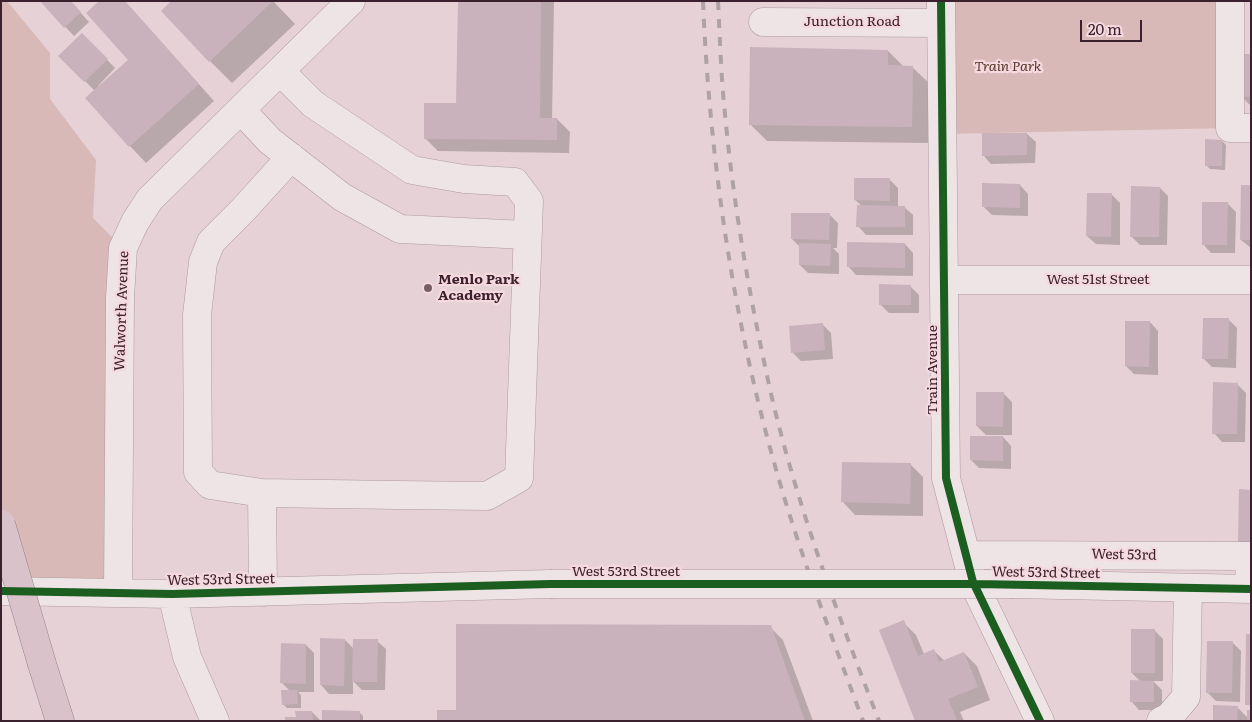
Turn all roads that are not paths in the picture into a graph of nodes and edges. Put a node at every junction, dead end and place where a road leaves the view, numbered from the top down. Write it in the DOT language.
graph roads {
  1 [pos="351,1"];
  2 [pos="1230,1"];
  3 [pos="941,12"];
  4 [pos="763,22"];
  5 [pos="280,71"];
  6 [pos="241,110"];
  7 [pos="1240,128"];
  8 [pos="291,158"];
  9 [pos="527,235"];
  10 [pos="945,280"];
  11 [pos="1251,280"];
  12 [pos="262,493"];
  13 [pos="1,524"];
  14 [pos="966,555"];
  15 [pos="1188,588"];
  16 [pos="1250,589"];
  17 [pos="1,590"];
  18 [pos="263,592"];
  19 [pos="118,593"];
  20 [pos="172,594"];
  21 [pos="60,721"];
  22 [pos="215,721"];
  23 [pos="1040,721"];
  24 [pos="1161,721"];
  1 -- 5 [label="street, Walworth Avenue"];
  2 -- 7 [label="street"];
  3 -- 4 [label="street, Junction Road"];
  3 -- 10 [label="street, Train Avenue"];
  5 -- 6 [label="street, Walworth Avenue"];
  5 -- 9 [label="street"];
  6 -- 8 [label="street"];
  6 -- 19 [label="street, Walworth Avenue"];
  8 -- 9 [label="street"];
  8 -- 12 [label="street"];
  9 -- 12 [label="street"];
  10 -- 11 [label="street, West 51st Street"];
  10 -- 14 [label="street, Train Avenue"];
  12 -- 18 [label="street"];
  13 -- 21 [label="highway, bridge"];
  14 -- 16 [label="street, West 53rd"];
  14 -- 23 [label="street, Train Avenue"];
  15 -- 16 [label="street, West 53rd Street"];
  15 -- 18 [label="street, West 53rd Street, bridge"];
  15 -- 24 [label="street"];
  17 -- 19 [label="street, West 53rd Street"];
  18 -- 20 [label="street, West 53rd Street"];
  19 -- 20 [label="street, West 53rd Street"];
  20 -- 22 [label="street"];
}
